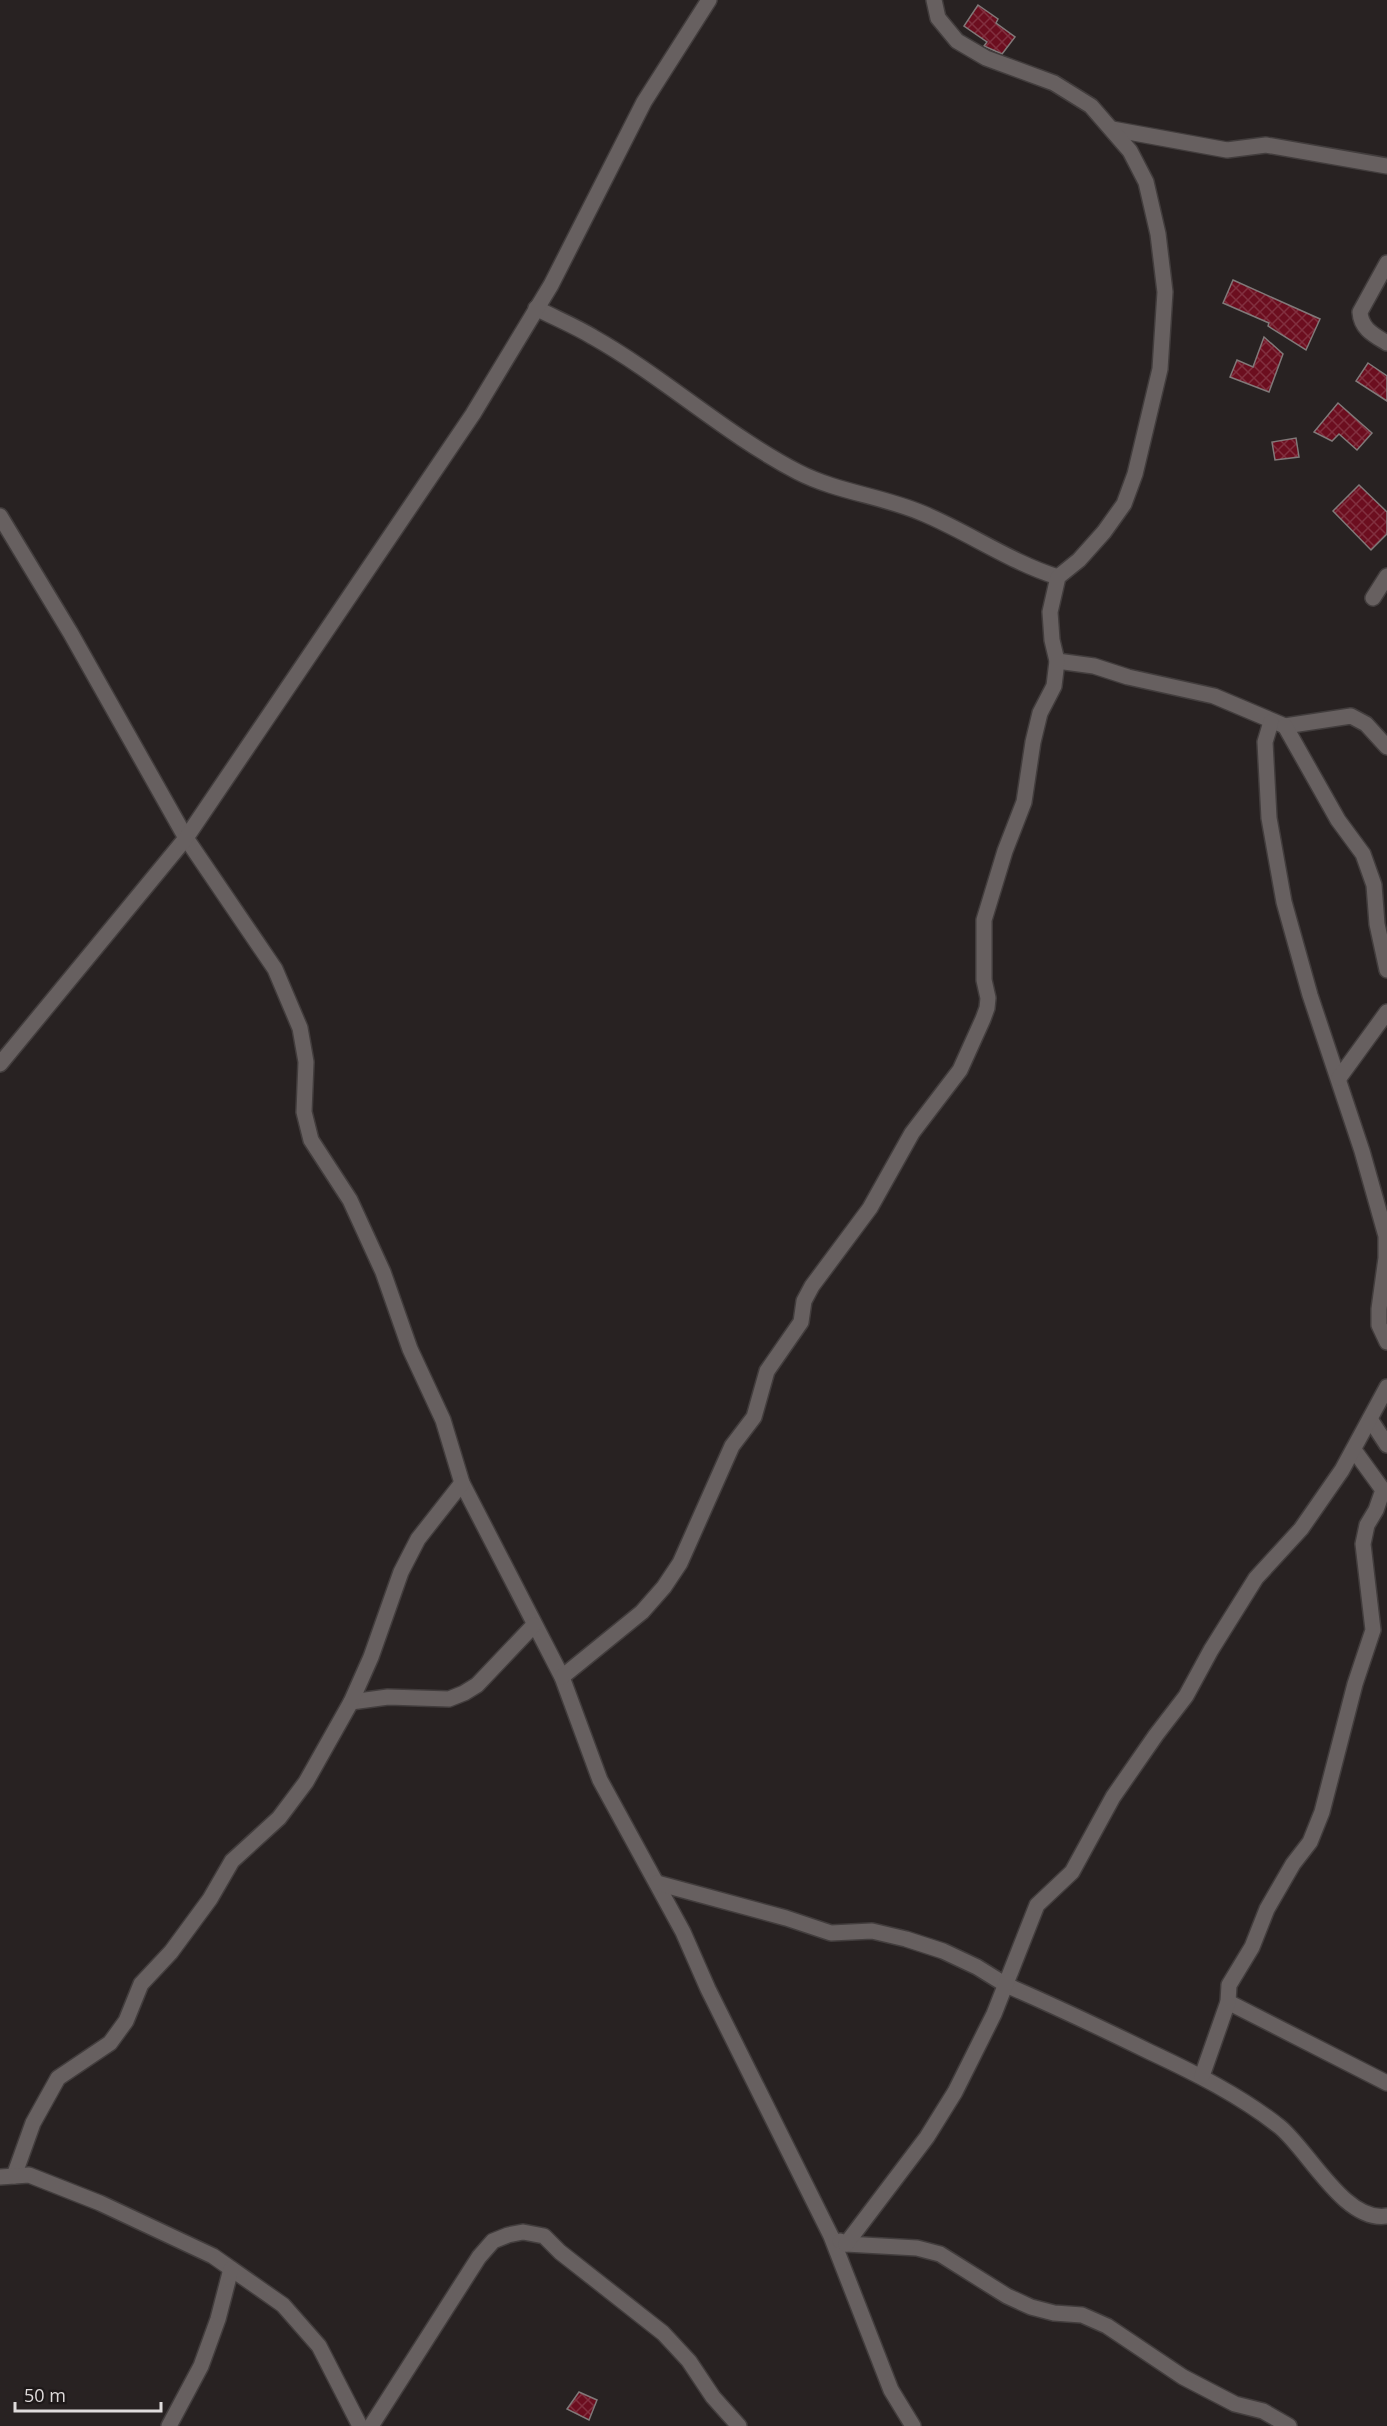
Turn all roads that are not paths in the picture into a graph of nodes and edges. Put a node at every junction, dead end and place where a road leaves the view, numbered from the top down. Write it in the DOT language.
graph roads {
  1 [pos="709,0"];
  2 [pos="934,0"];
  3 [pos="1112,129"];
  4 [pos="1387,166"];
  5 [pos="1387,263"];
  6 [pos="536,308"];
  7 [pos="1387,343"];
  8 [pos="0,516"];
  9 [pos="1387,576"];
  10 [pos="1058,577"];
  11 [pos="1373,598"];
  12 [pos="1058,661"];
  13 [pos="1278,724"];
  14 [pos="1387,747"];
  15 [pos="186,838"];
  16 [pos="1387,970"];
  17 [pos="1387,1012"];
  18 [pos="0,1064"];
  19 [pos="1339,1078"];
  20 [pos="1387,1342"];
  21 [pos="1387,1387"];
  22 [pos="1370,1419"];
  23 [pos="1387,1445"];
  24 [pos="1353,1450"];
  25 [pos="462,1483"];
  26 [pos="1385,1489"];
  27 [pos="534,1625"];
  28 [pos="562,1677"];
  29 [pos="351,1702"];
  30 [pos="657,1883"];
  31 [pos="1006,1985"];
  32 [pos="1228,2002"];
  33 [pos="1202,2076"];
  34 [pos="1387,2084"];
  35 [pos="7,2176"];
  36 [pos="1387,2216"];
  37 [pos="831,2236"];
  38 [pos="846,2244"];
  39 [pos="231,2269"];
  40 [pos="169,2426"];
  41 [pos="360,2426"];
  42 [pos="371,2426"];
  43 [pos="739,2426"];
  44 [pos="913,2426"];
  45 [pos="1289,2426"];
  1 -- 6 [label="street"];
  2 -- 3 [label="street"];
  3 -- 4 [label="street"];
  3 -- 10 [label="street"];
  5 -- 7 [label="street"];
  6 -- 10 [label="street"];
  6 -- 15 [label="street"];
  8 -- 15 [label="street"];
  9 -- 11 [label="street"];
  10 -- 12 [label="street"];
  12 -- 13 [label="street"];
  12 -- 28 [label="street"];
  13 -- 14 [label="street"];
  13 -- 16 [label="street"];
  13 -- 19 [label="street"];
  15 -- 18 [label="street"];
  15 -- 25 [label="street"];
  17 -- 19 [label="street"];
  19 -- 20 [label="street"];
  21 -- 22 [label="street"];
  22 -- 23 [label="street"];
  22 -- 24 [label="street"];
  24 -- 26 [label="street"];
  24 -- 31 [label="street"];
  25 -- 27 [label="street"];
  25 -- 29 [label="street"];
  26 -- 32 [label="street"];
  27 -- 28 [label="street"];
  27 -- 29 [label="street"];
  28 -- 30 [label="street"];
  29 -- 35 [label="street"];
  30 -- 31 [label="street"];
  30 -- 37 [label="street"];
  31 -- 33 [label="street"];
  31 -- 38 [label="street"];
  32 -- 33 [label="street"];
  32 -- 34 [label="street"];
  33 -- 36 [label="street"];
  35 -- 39 [label="street"];
  37 -- 38 [label="street"];
  37 -- 44 [label="street"];
  38 -- 45 [label="street"];
  39 -- 40 [label="street"];
  39 -- 41 [label="street"];
  42 -- 43 [label="street"];
}
